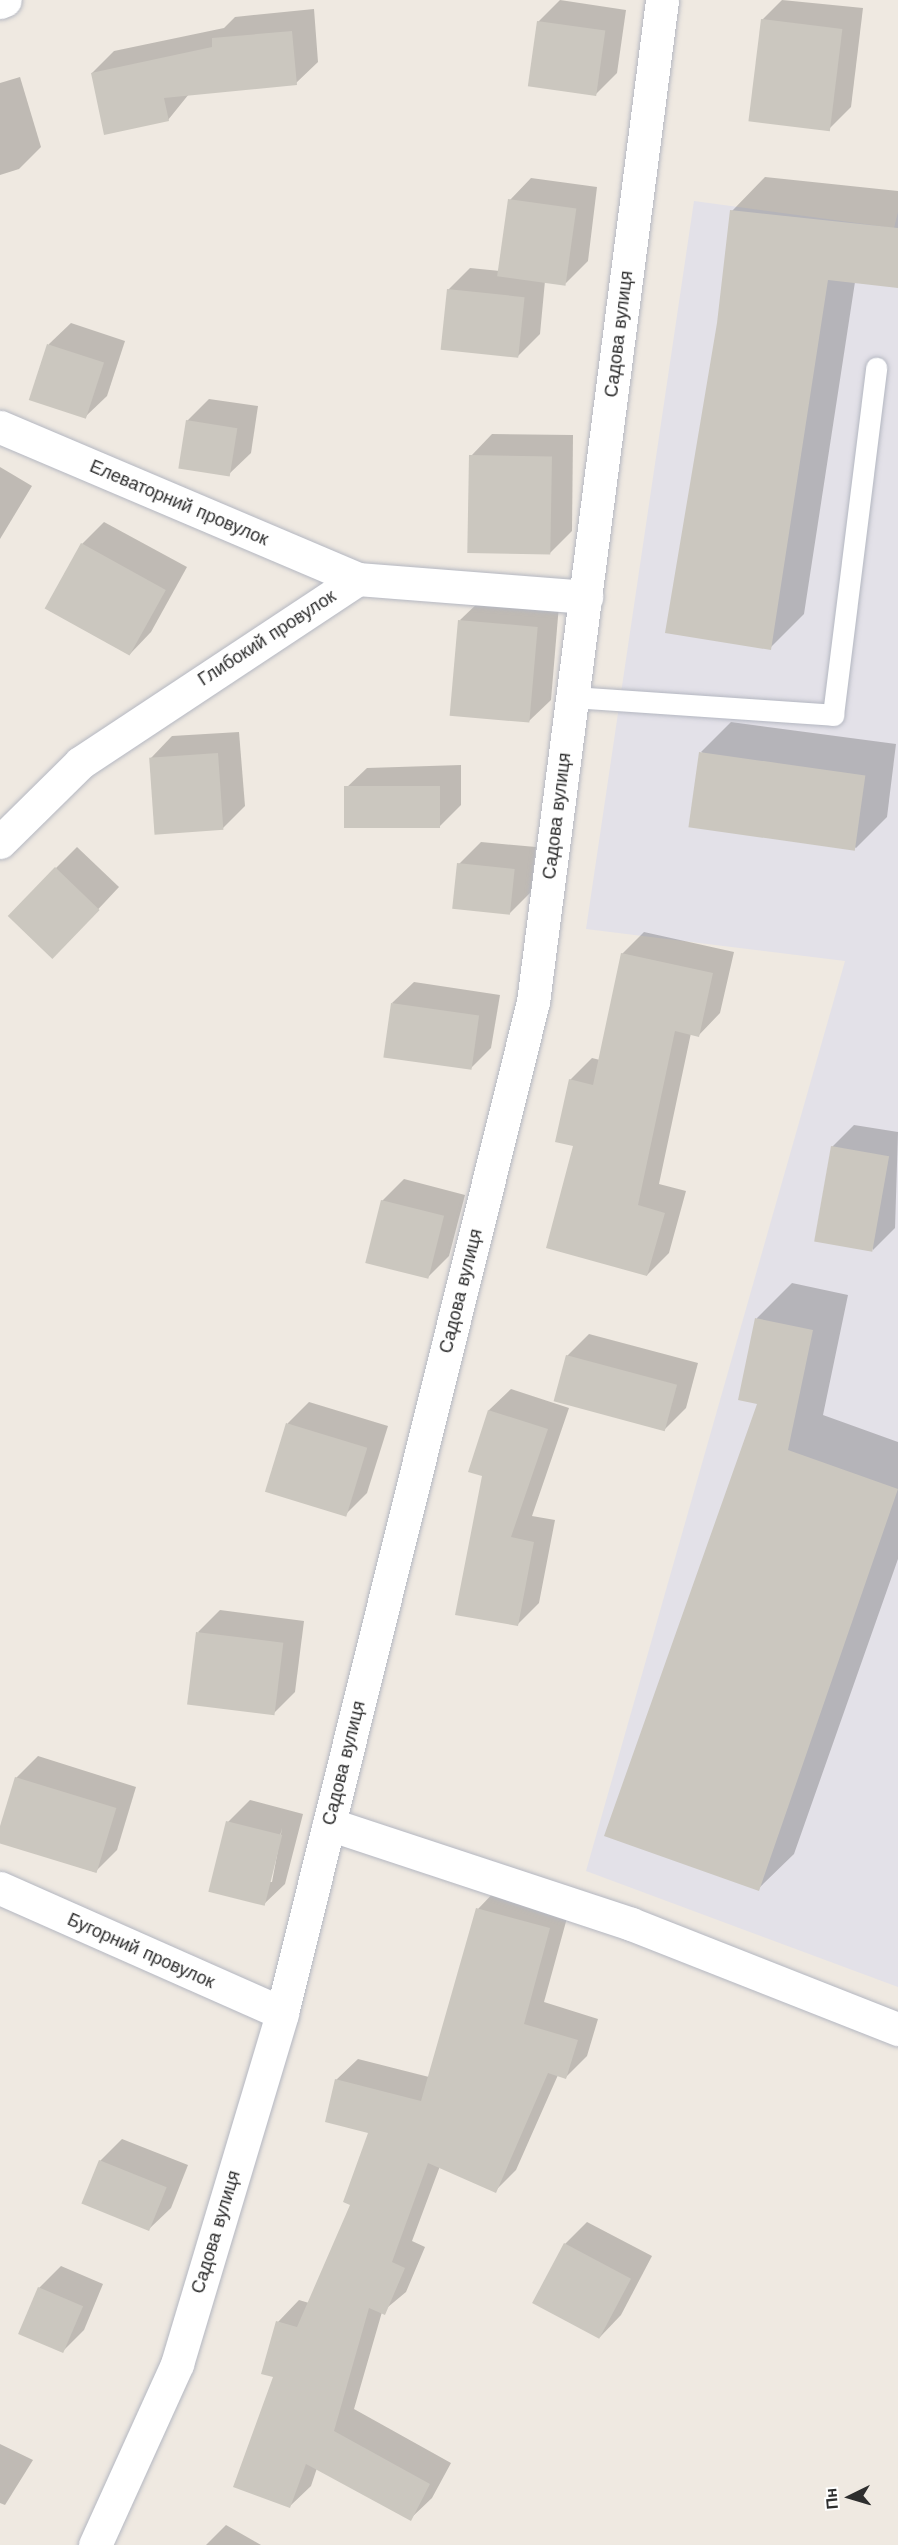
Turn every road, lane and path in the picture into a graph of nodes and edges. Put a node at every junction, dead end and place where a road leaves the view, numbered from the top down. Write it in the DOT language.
graph roads {
  1 [pos="5,0"];
  2 [pos="662,0"];
  3 [pos="0,2"];
  4 [pos="876,368"];
  5 [pos="0,427"];
  6 [pos="358,579"];
  7 [pos="586,597"];
  8 [pos="572,697"];
  9 [pos="0,842"];
  10 [pos="329,1824"];
  11 [pos="0,1888"];
  12 [pos="282,2013"];
  13 [pos="898,2029"];
  14 [pos="94,2545"];
  1 -- 3 [label="street"];
  2 -- 7 [label="street, Садова вулиця"];
  4 -- 8 [label="lane"];
  5 -- 6 [label="street, Елеваторний провулок"];
  6 -- 7 [label="street"];
  6 -- 9 [label="street, Глибокий провулок"];
  7 -- 8 [label="street, Садова вулиця"];
  8 -- 10 [label="street, Садова вулиця"];
  10 -- 12 [label="street, Садова вулиця"];
  10 -- 13 [label="street"];
  11 -- 12 [label="street, Бугорний провулок"];
  12 -- 14 [label="street, Садова вулиця"];
}
